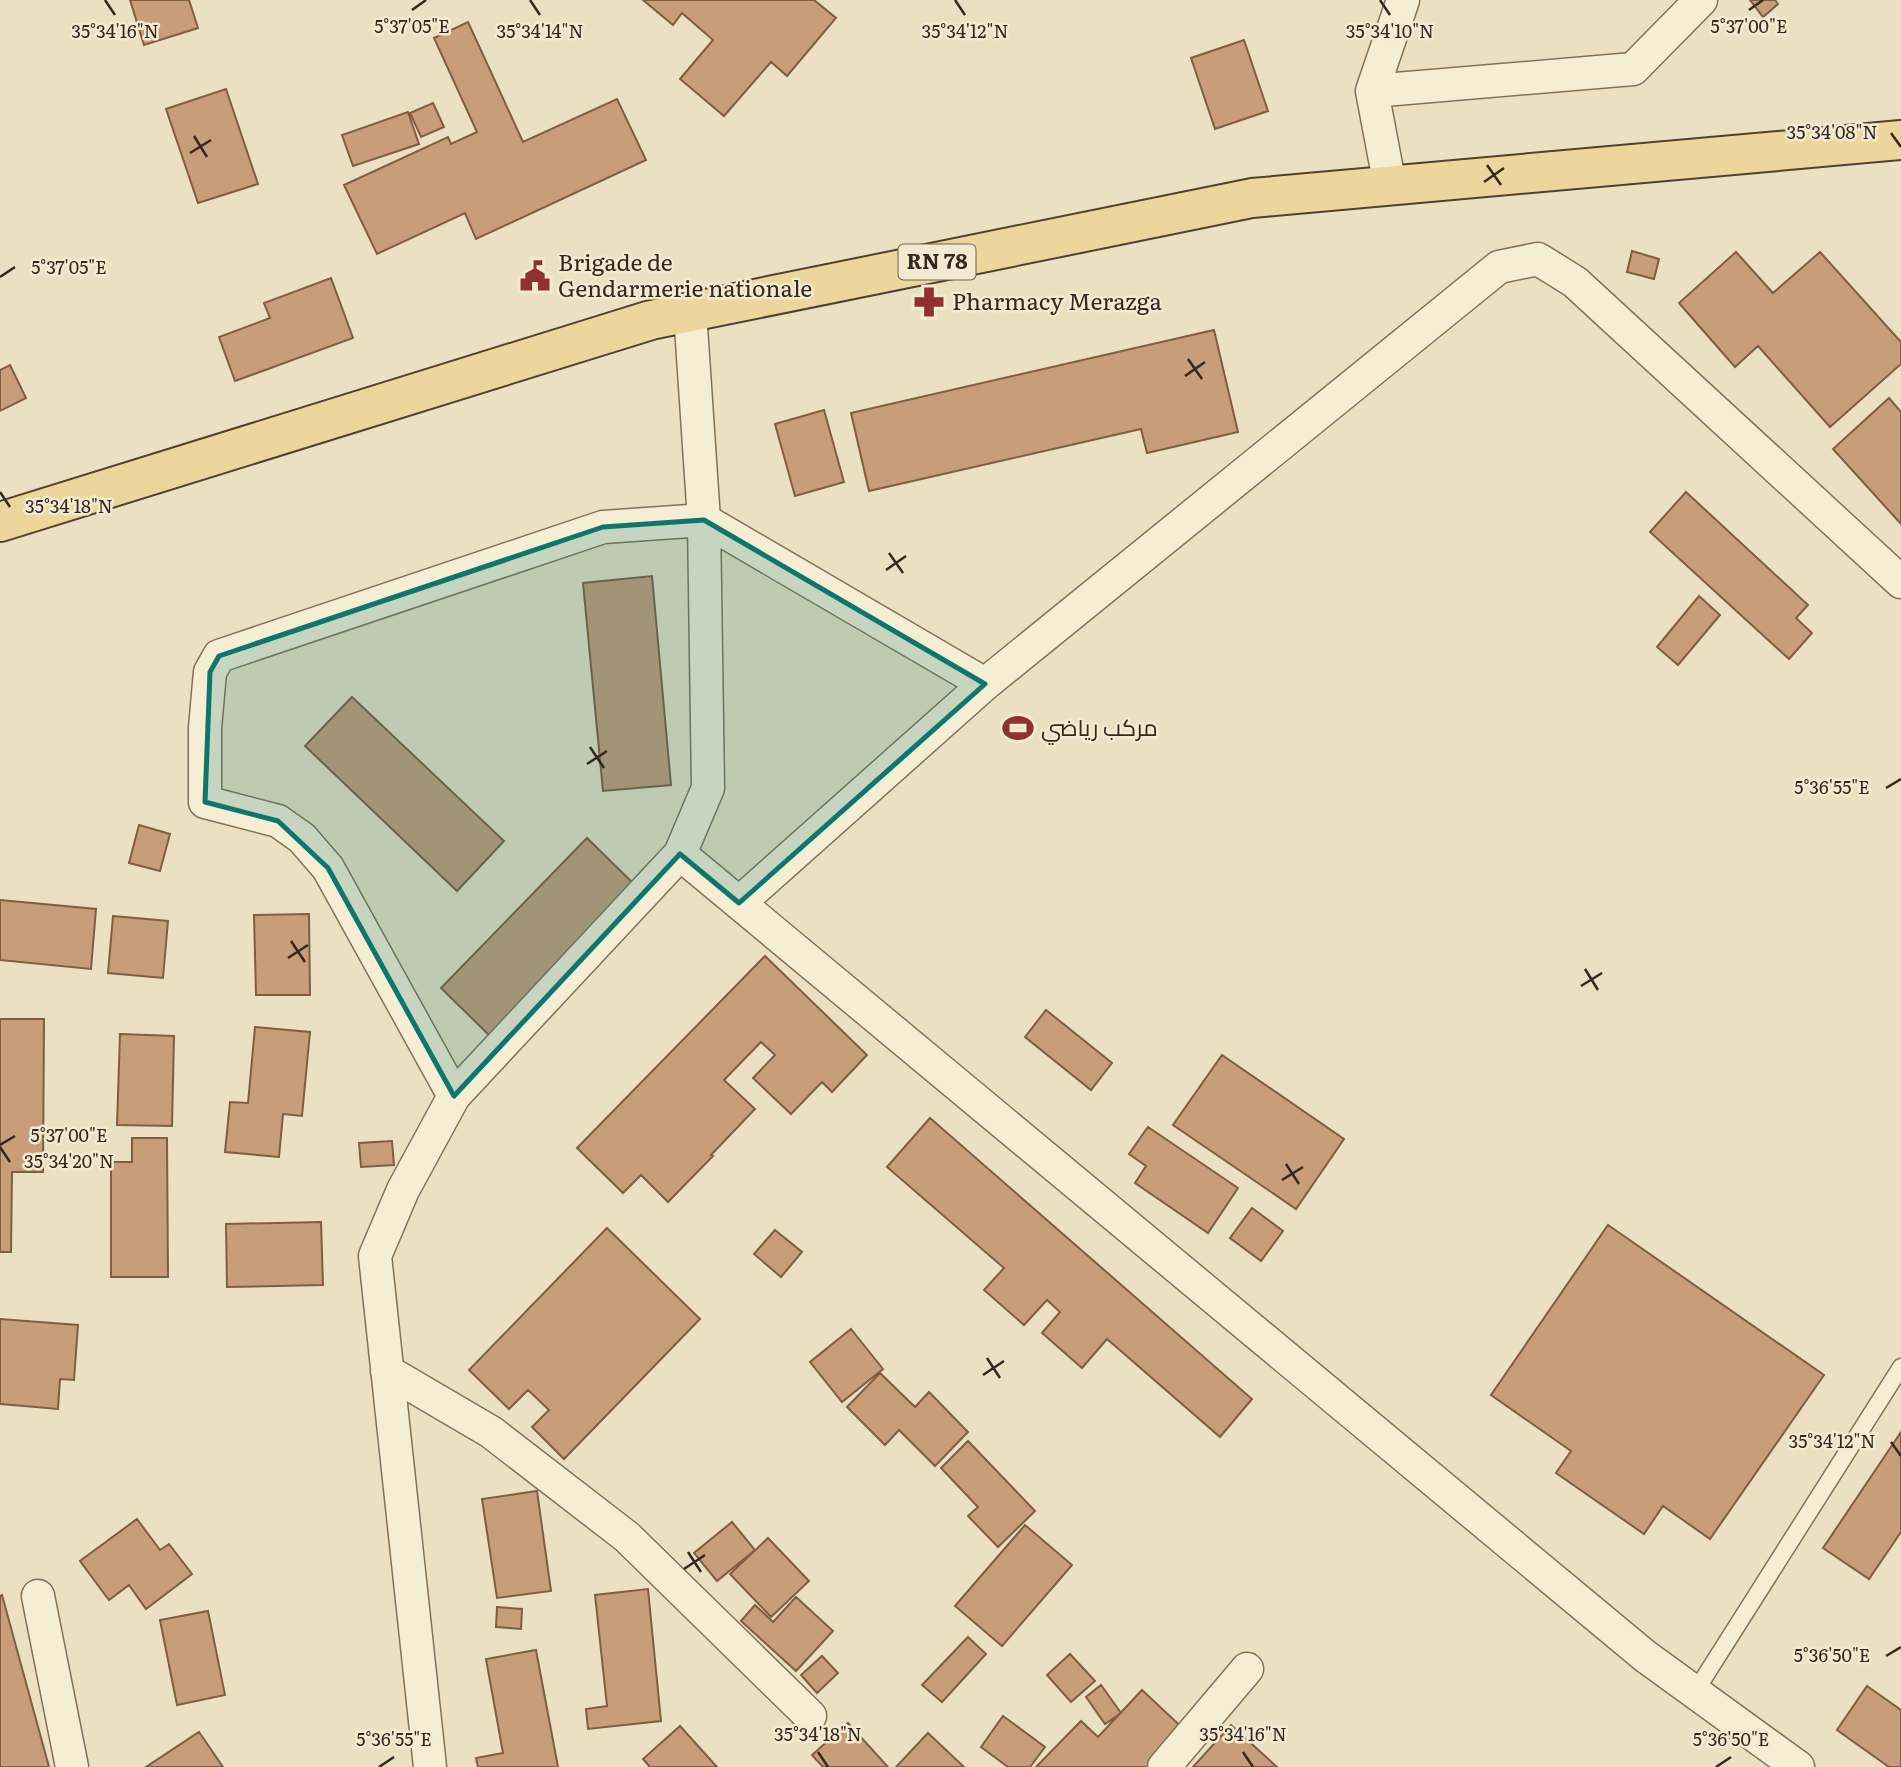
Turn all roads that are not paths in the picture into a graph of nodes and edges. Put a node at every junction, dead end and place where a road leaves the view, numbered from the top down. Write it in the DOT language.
graph roads {
  1 [pos="1404,0"];
  2 [pos="1701,0"];
  3 [pos="1372,91"];
  4 [pos="1901,140"];
  5 [pos="1390,186"];
  6 [pos="690,312"];
  7 [pos="704,520"];
  8 [pos="0,522"];
  9 [pos="1901,582"];
  10 [pos="985,684"];
  11 [pos="680,854"];
  12 [pos="739,903"];
  13 [pos="454,1096"];
  14 [pos="1901,1367"];
  15 [pos="387,1371"];
  16 [pos="38,1596"];
  17 [pos="1247,1669"];
  18 [pos="1695,1692"];
  19 [pos="810,1716"];
  20 [pos="72,1767"];
  21 [pos="430,1767"];
  22 [pos="1164,1767"];
  23 [pos="1798,1767"];
  1 -- 3 [label="street"];
  2 -- 3 [label="street"];
  3 -- 5 [label="street"];
  4 -- 5 [label="main road, RN 78"];
  5 -- 6 [label="main road, RN 78"];
  6 -- 7 [label="street"];
  6 -- 8 [label="main road, RN 78"];
  7 -- 10 [label="street"];
  7 -- 11 [label="street"];
  7 -- 13 [label="street"];
  9 -- 10 [label="street"];
  10 -- 12 [label="street"];
  11 -- 12 [label="street"];
  11 -- 13 [label="street"];
  12 -- 18 [label="street"];
  13 -- 15 [label="street"];
  14 -- 18 [label="lane"];
  15 -- 19 [label="street"];
  15 -- 21 [label="street"];
  16 -- 20 [label="street"];
  17 -- 22 [label="street"];
  18 -- 23 [label="street"];
}
